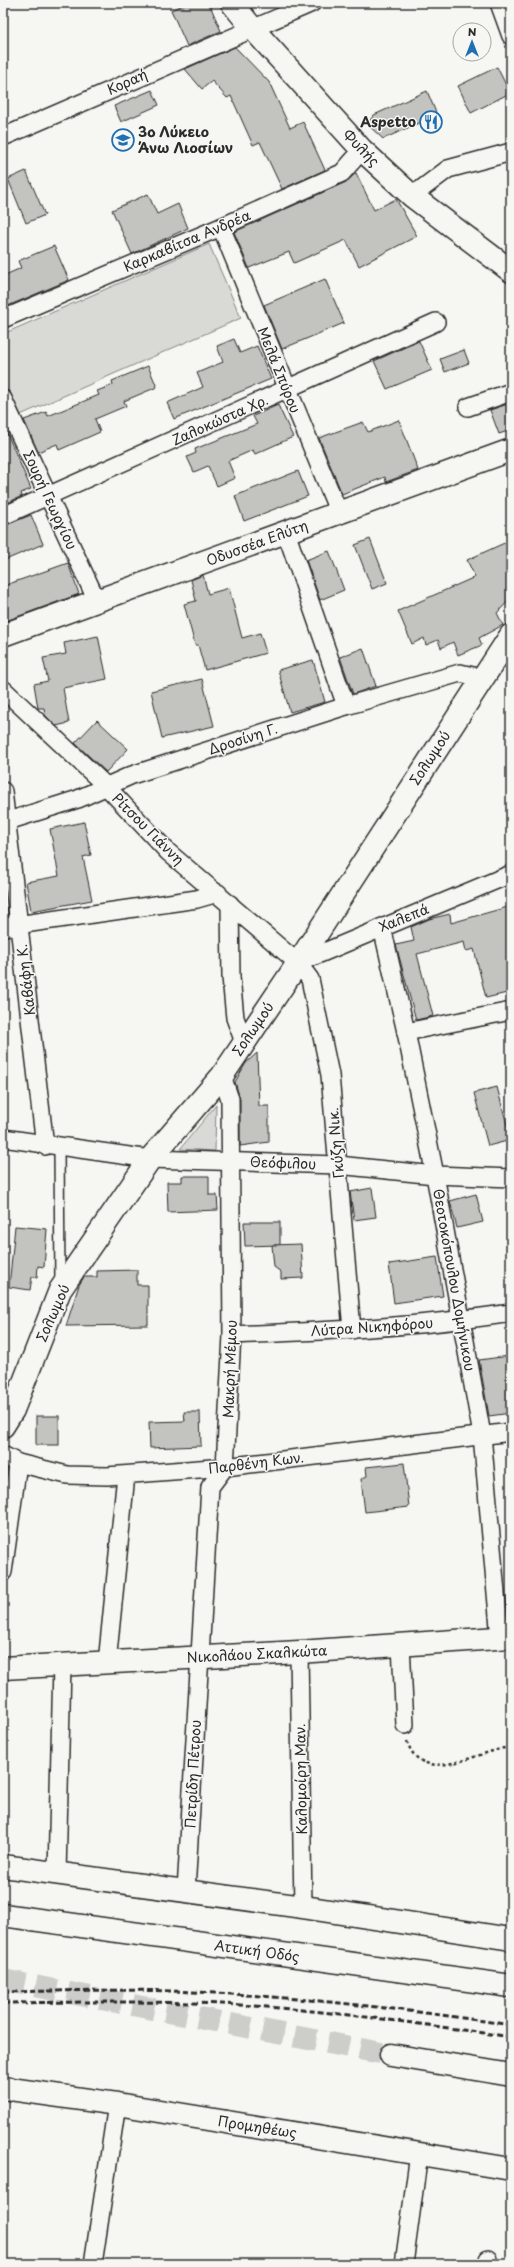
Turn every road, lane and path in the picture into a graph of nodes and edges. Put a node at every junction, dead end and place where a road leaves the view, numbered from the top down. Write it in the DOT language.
graph roads {
  1 [pos="232,3"];
  2 [pos="312,3"];
  3 [pos="499,3"];
  4 [pos="253,29"];
  5 [pos="511,36"];
  6 [pos="3,137"];
  7 [pos="362,150"];
  8 [pos="511,152"];
  9 [pos="412,196"];
  10 [pos="221,227"];
  11 [pos="511,271"];
  12 [pos="3,319"];
  13 [pos="436,322"];
  14 [pos="287,390"];
  15 [pos="511,392"];
  16 [pos="3,399"];
  17 [pos="468,407"];
  18 [pos="511,450"];
  19 [pos="47,496"];
  20 [pos="339,513"];
  21 [pos="3,516"];
  22 [pos="286,532"];
  23 [pos="97,601"];
  24 [pos="3,635"];
  25 [pos="511,635"];
  26 [pos="482,678"];
  27 [pos="3,689"];
  28 [pos="346,706"];
  29 [pos="106,786"];
  30 [pos="3,791"];
  31 [pos="8,821"];
  32 [pos="511,874"];
  33 [pos="224,899"];
  34 [pos="11,926"];
  35 [pos="382,927"];
  36 [pos="298,963"];
  37 [pos="511,1011"];
  38 [pos="406,1032"];
  39 [pos="244,1042"];
  40 [pos="222,1076"];
  41 [pos="3,1138"];
  42 [pos="52,1147"];
  43 [pos="150,1159"];
  44 [pos="230,1162"];
  45 [pos="338,1165"];
  46 [pos="435,1175"];
  47 [pos="511,1178"];
  48 [pos="60,1290"];
  49 [pos="511,1313"];
  50 [pos="461,1321"];
  51 [pos="352,1330"];
  52 [pos="232,1335"];
  53 [pos="3,1426"];
  54 [pos="511,1432"];
  55 [pos="482,1435"];
  56 [pos="3,1455"];
  57 [pos="18,1463"];
  58 [pos="225,1467"];
  59 [pos="126,1475"];
  60 [pos="3,1572"];
  61 [pos="505,1637"];
  62 [pos="401,1645"];
  63 [pos="299,1652"];
  64 [pos="200,1657"];
  65 [pos="107,1663"];
  66 [pos="62,1665"];
  67 [pos="3,1668"];
  68 [pos="405,1725"];
  69 [pos="511,1747"];
  70 [pos="3,1866"];
  71 [pos="57,1874"];
  72 [pos="186,1891"];
  73 [pos="303,1907"];
  74 [pos="3,1916"];
  75 [pos="511,1939"];
  76 [pos="511,1986"];
  77 [pos="391,2055"];
  78 [pos="511,2075"];
  79 [pos="3,2088"];
  80 [pos="117,2104"];
  81 [pos="419,2154"];
  82 [pos="511,2170"];
  83 [pos="93,2264"];
  84 [pos="404,2264"];
  1 -- 4 [label="main road, Φυλής"];
  2 -- 4 [label="street, Κοραή"];
  3 -- 5 [label="street"];
  4 -- 6 [label="street, Κοραή"];
  4 -- 7 [label="main road, Φυλής"];
  7 -- 9 [label="main road, Φυλής"];
  7 -- 10 [label="street, Καρκαβίτσα Ανδρέα"];
  8 -- 9 [label="street"];
  9 -- 11 [label="main road, Φυλής"];
  10 -- 12 [label="street, Καρκαβίτσα Ανδρέα"];
  10 -- 14 [label="street, Μελά Σπύρου"];
  13 -- 14 [label="street, Ζαλοκώστα Χρ."];
  14 -- 19 [label="street, Ζαλοκώστα Χρ."];
  14 -- 20 [label="street, Μελά Σπύρου"];
  15 -- 17 [label="street"];
  16 -- 19 [label="street, Σουρή Γεωργίου"];
  18 -- 20 [label="main road, Οδυσσέα Ελύτη"];
  19 -- 21 [label="street, Ζαλοκώστα Χρ."];
  19 -- 23 [label="street, Σουρή Γεωργίου"];
  20 -- 22 [label="main road, Οδυσσέα Ελύτη"];
  22 -- 23 [label="main road, Οδυσσέα Ελύτη"];
  22 -- 28 [label="street"];
  23 -- 24 [label="main road, Οδυσσέα Ελύτη"];
  25 -- 26 [label="main road, Σολωμού"];
  26 -- 28 [label="street, Δροσίνη Γ."];
  26 -- 36 [label="main road, Σολωμού"];
  27 -- 29 [label="street, Ρίτσου Γιάννη"];
  28 -- 29 [label="street, Δροσίνη Γ."];
  29 -- 31 [label="street, Δροσίνη Γ."];
  29 -- 33 [label="street, Ρίτσου Γιάννη"];
  30 -- 31 [label="street, Καβάφη Κ."];
  31 -- 34 [label="street, Καβάφη Κ."];
  32 -- 35 [label="street, Χαλεπά"];
  33 -- 34 [label="street"];
  33 -- 36 [label="street, Ρίτσου Γιάννη"];
  33 -- 39 [label="street"];
  34 -- 42 [label="street, Καβάφη Κ."];
  35 -- 36 [label="street, Χαλεπά"];
  35 -- 38 [label="street, Θεοτοκόπουλου Δομήνικου"];
  36 -- 39 [label="main road, Σολωμού"];
  36 -- 45 [label="street, Γκύζη Νικ."];
  37 -- 38 [label="street"];
  38 -- 46 [label="street, Θεοτοκόπουλου Δομήνικου"];
  39 -- 40 [label="main road, Σολωμού"];
  40 -- 43 [label="main road, Σολωμού"];
  40 -- 44 [label="street, Μακρή Μέμου"];
  41 -- 42 [label="street, Θεόφιλου"];
  42 -- 43 [label="street, Θεόφιλου"];
  42 -- 48 [label="lane"];
  43 -- 44 [label="street, Θεόφιλου"];
  43 -- 48 [label="main road, Σολωμού"];
  44 -- 45 [label="street, Θεόφιλου"];
  44 -- 52 [label="street, Μακρή Μέμου"];
  45 -- 46 [label="street, Θεόφιλου"];
  45 -- 51 [label="street, Γκύζη Νικ."];
  46 -- 47 [label="street, Θεόφιλου"];
  46 -- 50 [label="street, Θεοτοκόπουλου Δομήνικου"];
  48 -- 53 [label="main road, Σολωμού"];
  49 -- 50 [label="street, Λύτρα Νικηφόρου"];
  50 -- 51 [label="street, Λύτρα Νικηφόρου"];
  50 -- 55 [label="street, Θεοτοκόπουλου Δομήνικου"];
  51 -- 52 [label="street, Λύτρα Νικηφόρου"];
  52 -- 58 [label="street, Μακρή Μέμου"];
  54 -- 55 [label="street, Παρθένη Κων."];
  55 -- 58 [label="street, Παρθένη Κων."];
  55 -- 61 [label="street, Θεοτοκόπουλου Δομήνικου"];
  56 -- 57 [label="street, Παρθένη Κων."];
  57 -- 59 [label="street, Παρθένη Κων."];
  57 -- 60 [label="street"];
  58 -- 59 [label="street, Παρθένη Κων."];
  58 -- 64 [label="street"];
  59 -- 65 [label="street"];
  61 -- 62 [label="main road, Νικολάου Σκαλκώτα"];
  62 -- 63 [label="main road, Νικολάου Σκαλκώτα"];
  62 -- 68 [label="street"];
  63 -- 64 [label="main road, Νικολάου Σκαλκώτα"];
  63 -- 73 [label="street, Καλομοίρη Μαν."];
  64 -- 65 [label="main road, Νικολάου Σκαλκώτα"];
  64 -- 72 [label="street, Πετρίδη Πέτρου"];
  65 -- 66 [label="main road, Νικολάου Σκαλκώτα"];
  66 -- 67 [label="main road, Νικολάου Σκαλκώτα"];
  66 -- 71 [label="street"];
  68 -- 69 [label="path"];
  70 -- 71 [label="main road"];
  71 -- 72 [label="main road"];
  72 -- 73 [label="main road"];
  73 -- 75 [label="main road"];
  74 -- 76 [label="main road, Αττική Οδός"];
  77 -- 78 [label="main road"];
  79 -- 80 [label="main road, Προμηθέως"];
  80 -- 81 [label="main road, Προμηθέως"];
  80 -- 83 [label="street"];
  81 -- 82 [label="main road, Προμηθέως"];
  81 -- 84 [label="street"];
}
